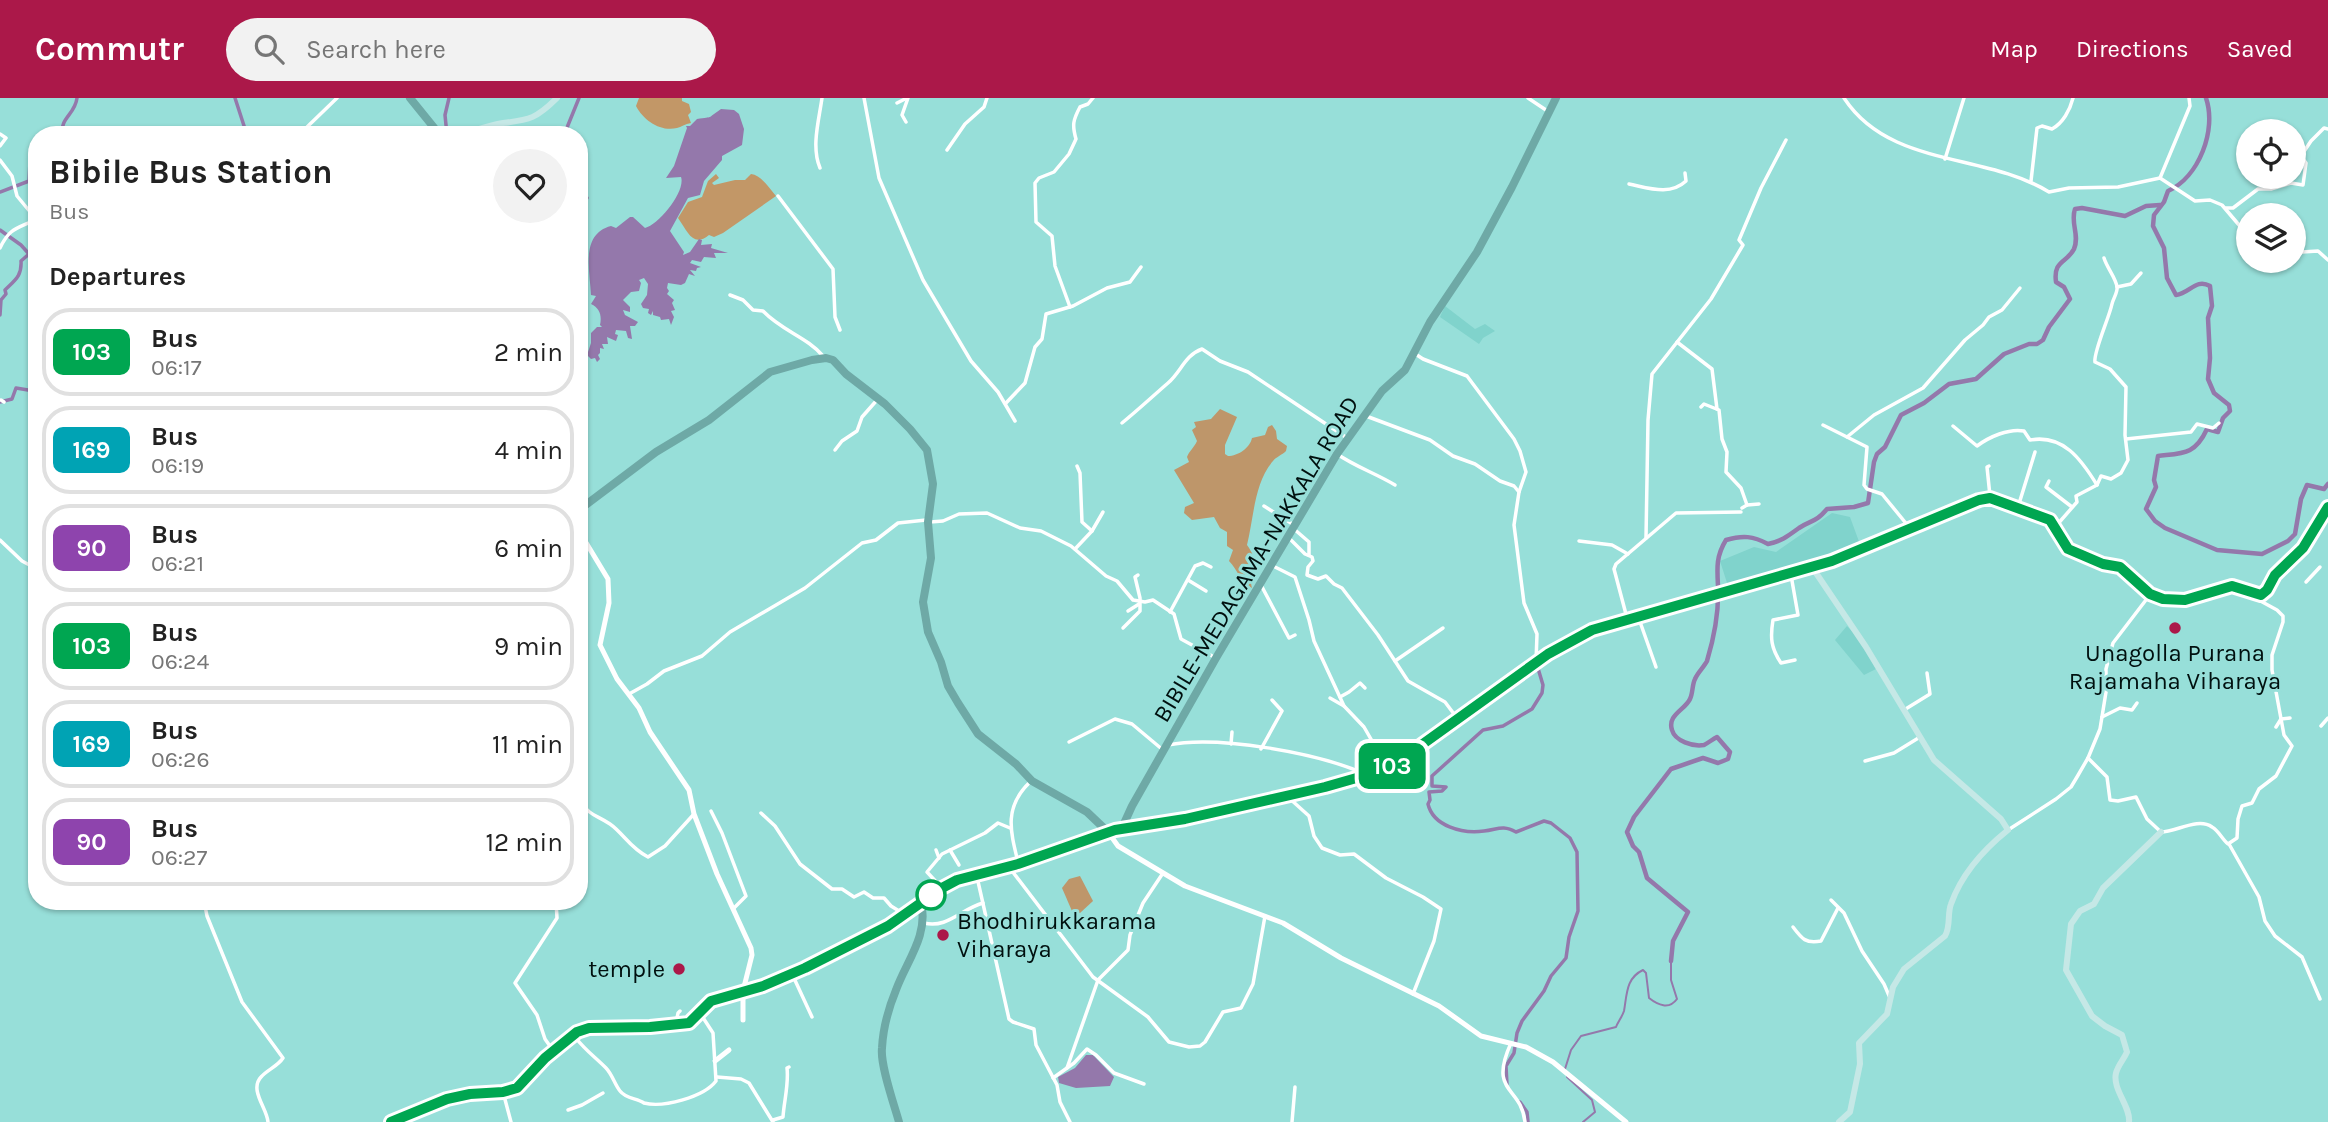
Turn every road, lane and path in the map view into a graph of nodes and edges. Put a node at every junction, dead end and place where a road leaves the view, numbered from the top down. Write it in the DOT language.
graph roads {
  1 [pos="337,98"];
  2 [pos="410,98"];
  3 [pos="556,98"];
  4 [pos="822,98"];
  5 [pos="864,98"];
  6 [pos="907,98"];
  7 [pos="988,98"];
  8 [pos="1093,98"];
  9 [pos="1528,98"];
  10 [pos="1556,98"];
  11 [pos="1844,98"];
  12 [pos="1964,98"];
  13 [pos="2073,98"];
  14 [pos="2189,98"];
  15 [pos="897,103"];
  16 [pos="1549,112"];
  17 [pos="906,122"];
  18 [pos="308,126"];
  19 [pos="433,126"];
  20 [pos="494,126"];
  21 [pos="2328,129"];
  22 [pos="0,134"];
  23 [pos="1786,140"];
  24 [pos="0,146"];
  25 [pos="947,150"];
  26 [pos="1945,159"];
  27 [pos="0,160"];
  28 [pos="820,167"];
  29 [pos="1684,171"];
  30 [pos="2160,178"];
  31 [pos="2031,181"];
  32 [pos="1629,184"];
  33 [pos="778,196"];
  34 [pos="2227,208"];
  35 [pos="28,209"];
  36 [pos="2236,221"];
  37 [pos="28,222"];
  38 [pos="0,248"];
  39 [pos="2306,252"];
  40 [pos="2104,258"];
  41 [pos="2328,260"];
  42 [pos="1141,267"];
  43 [pos="2141,273"];
  44 [pos="2117,287"];
  45 [pos="2020,288"];
  46 [pos="730,295"];
  47 [pos="1070,307"];
  48 [pos="840,330"];
  49 [pos="1677,342"];
  50 [pos="1412,352"];
  51 [pos="824,358"];
  52 [pos="878,398"];
  53 [pos="1006,403"];
  54 [pos="1701,407"];
  55 [pos="1717,409"];
  56 [pos="1363,415"];
  57 [pos="1016,421"];
  58 [pos="1122,423"];
  59 [pos="2219,423"];
  60 [pos="1823,425"];
  61 [pos="1953,426"];
  62 [pos="1847,437"];
  63 [pos="1348,438"];
  64 [pos="2126,439"];
  65 [pos="835,450"];
  66 [pos="2035,452"];
  67 [pos="1337,454"];
  68 [pos="1077,466"];
  69 [pos="1989,466"];
  70 [pos="2049,481"];
  71 [pos="1395,485"];
  72 [pos="2097,485"];
  73 [pos="1519,492"];
  74 [pos="1990,498"];
  75 [pos="588,503"];
  76 [pos="1759,504"];
  77 [pos="1747,505"];
  78 [pos="1264,506"];
  79 [pos="2072,507"];
  80 [pos="2328,507"];
  81 [pos="2017,508"];
  82 [pos="1102,512"];
  83 [pos="928,521"];
  84 [pos="2055,526"];
  85 [pos="1910,529"];
  86 [pos="1291,530"];
  87 [pos="1092,531"];
  88 [pos="1646,538"];
  89 [pos="0,540"];
  90 [pos="1579,541"];
  91 [pos="588,546"];
  92 [pos="1075,549"];
  93 [pos="1628,554"];
  94 [pos="1309,555"];
  95 [pos="28,564"];
  96 [pos="1270,565"];
  97 [pos="1211,567"];
  98 [pos="1812,567"];
  99 [pos="2320,567"];
  100 [pos="1791,573"];
  101 [pos="1138,575"];
  102 [pos="1188,580"];
  103 [pos="2306,582"];
  104 [pos="1259,583"];
  105 [pos="2242,587"];
  106 [pos="1206,591"];
  107 [pos="2157,597"];
  108 [pos="1139,602"];
  109 [pos="1128,611"];
  110 [pos="1170,612"];
  111 [pos="1638,617"];
  112 [pos="1627,620"];
  113 [pos="1123,628"];
  114 [pos="1443,628"];
  115 [pos="1295,635"];
  116 [pos="1216,658"];
  117 [pos="1795,660"];
  118 [pos="1395,661"];
  119 [pos="1536,662"];
  120 [pos="1656,667"];
  121 [pos="1927,673"];
  122 [pos="1365,688"];
  123 [pos="629,694"];
  124 [pos="1340,696"];
  125 [pos="1330,698"];
  126 [pos="1272,700"];
  127 [pos="2280,700"];
  128 [pos="2137,703"];
  129 [pos="2274,705"];
  130 [pos="1344,706"];
  131 [pos="1904,710"];
  132 [pos="2102,717"];
  133 [pos="1457,718"];
  134 [pos="2290,718"];
  135 [pos="2328,718"];
  136 [pos="2281,719"];
  137 [pos="2321,726"];
  138 [pos="2276,727"];
  139 [pos="1232,732"];
  140 [pos="1920,737"];
  141 [pos="1069,742"];
  142 [pos="1231,744"];
  143 [pos="1164,748"];
  144 [pos="1261,749"];
  145 [pos="2088,758"];
  146 [pos="1865,761"];
  147 [pos="1388,769"];
  148 [pos="1368,775"];
  149 [pos="1032,781"];
  150 [pos="1284,795"];
  151 [pos="711,811"];
  152 [pos="588,813"];
  153 [pos="761,813"];
  154 [pos="694,814"];
  155 [pos="1010,828"];
  156 [pos="1122,828"];
  157 [pos="2008,830"];
  158 [pos="1108,832"];
  159 [pos="2161,832"];
  160 [pos="2229,844"];
  161 [pos="936,850"];
  162 [pos="950,850"];
  163 [pos="939,858"];
  164 [pos="959,865"];
  165 [pos="1013,865"];
  166 [pos="1165,872"];
  167 [pos="977,876"];
  168 [pos="942,888"];
  169 [pos="1831,900"];
  170 [pos="921,903"];
  171 [pos="983,903"];
  172 [pos="1838,908"];
  173 [pos="732,909"];
  174 [pos="206,910"];
  175 [pos="557,910"];
  176 [pos="904,915"];
  177 [pos="1265,916"];
  178 [pos="921,922"];
  179 [pos="1793,927"];
  180 [pos="792,974"];
  181 [pos="1098,981"];
  182 [pos="743,991"];
  183 [pos="1413,994"];
  184 [pos="2320,999"];
  185 [pos="1891,1000"];
  186 [pos="680,1011"];
  187 [pos="700,1013"];
  188 [pos="812,1017"];
  189 [pos="743,1020"];
  190 [pos="650,1027"];
  191 [pos="573,1035"];
  192 [pos="1511,1042"];
  193 [pos="729,1050"];
  194 [pos="554,1051"];
  195 [pos="715,1061"];
  196 [pos="789,1066"];
  197 [pos="1067,1068"];
  198 [pos="717,1077"];
  199 [pos="1053,1078"];
  200 [pos="1144,1084"];
  201 [pos="1295,1087"];
  202 [pos="503,1092"];
  203 [pos="603,1093"];
  204 [pos="568,1110"];
  205 [pos="773,1121"];
  206 [pos="268,1122"];
  207 [pos="391,1122"];
  208 [pos="511,1122"];
  209 [pos="899,1122"];
  210 [pos="1070,1122"];
  211 [pos="1292,1122"];
  212 [pos="1525,1122"];
  213 [pos="1626,1122"];
  214 [pos="1839,1122"];
  215 [pos="2129,1122"];
  1 -- 18 [label="street"];
  2 -- 19 [label="main road"];
  3 -- 20 [label="main road"];
  4 -- 28 [label="street"];
  5 -- 53 [label="street"];
  6 -- 15 [label="street"];
  6 -- 17 [label="street"];
  7 -- 25 [label="street"];
  8 -- 47 [label="street"];
  9 -- 16 [label="street"];
  10 -- 16 [label="main road, BIBILE-MEDAGAMA-NAKKALA ROAD"];
  11 -- 26 [label="street"];
  12 -- 26 [label="street"];
  13 -- 31 [label="street"];
  14 -- 30 [label="street"];
  16 -- 50 [label="main road, BIBILE-MEDAGAMA-NAKKALA ROAD"];
  21 -- 34 [label="street"];
  22 -- 24 [label="street"];
  23 -- 49 [label="street"];
  26 -- 31 [label="street"];
  27 -- 35 [label="street"];
  29 -- 32 [label="street"];
  30 -- 31 [label="street"];
  30 -- 34 [label="street"];
  33 -- 48 [label="street"];
  34 -- 36 [label="street"];
  37 -- 38 [label="street"];
  39 -- 41 [label="street"];
  40 -- 44 [label="street"];
  42 -- 47 [label="street"];
  43 -- 44 [label="street"];
  44 -- 64 [label="street"];
  45 -- 62 [label="street"];
  46 -- 51 [label="street"];
  47 -- 53 [label="street"];
  49 -- 55 [label="street"];
  49 -- 88 [label="street"];
  50 -- 56 [label="main road, BIBILE-MEDAGAMA-NAKKALA ROAD"];
  50 -- 73 [label="street"];
  51 -- 52 [label="main road"];
  51 -- 75 [label="main road"];
  52 -- 65 [label="street"];
  52 -- 83 [label="main road"];
  53 -- 57 [label="street"];
  54 -- 55 [label="street"];
  55 -- 77 [label="street"];
  56 -- 63 [label="main road, BIBILE-MEDAGAMA-NAKKALA ROAD"];
  56 -- 73 [label="street"];
  58 -- 63 [label="street"];
  59 -- 64 [label="street"];
  60 -- 62 [label="street"];
  61 -- 72 [label="street"];
  62 -- 85 [label="street"];
  63 -- 67 [label="main road, BIBILE-MEDAGAMA-NAKKALA ROAD"];
  64 -- 72 [label="street"];
  66 -- 81 [label="street"];
  67 -- 71 [label="street"];
  67 -- 86 [label="main road, BIBILE-MEDAGAMA-NAKKALA ROAD"];
  68 -- 87 [label="street"];
  69 -- 74 [label="street"];
  70 -- 79 [label="street"];
  72 -- 79 [label="street"];
  73 -- 119 [label="street"];
  74 -- 81 [label="highway"];
  74 -- 85 [label="highway"];
  76 -- 77 [label="street"];
  77 -- 88 [label="street"];
  78 -- 86 [label="street"];
  79 -- 84 [label="street"];
  80 -- 105 [label="highway"];
  81 -- 84 [label="highway"];
  82 -- 87 [label="street"];
  83 -- 92 [label="street"];
  83 -- 123 [label="street"];
  83 -- 149 [label="main road"];
  84 -- 107 [label="highway"];
  85 -- 98 [label="highway"];
  86 -- 94 [label="street"];
  86 -- 94 [label="street"];
  86 -- 96 [label="main road, BIBILE-MEDAGAMA-NAKKALA ROAD"];
  87 -- 92 [label="street"];
  88 -- 93 [label="street"];
  89 -- 95 [label="street"];
  90 -- 93 [label="street"];
  91 -- 123 [label="street"];
  92 -- 108 [label="street"];
  93 -- 112 [label="street"];
  94 -- 118 [label="street"];
  96 -- 104 [label="main road, BIBILE-MEDAGAMA-NAKKALA ROAD"];
  96 -- 124 [label="street"];
  97 -- 102 [label="street"];
  98 -- 100 [label="highway"];
  98 -- 131 [label="main road"];
  99 -- 103 [label="street"];
  100 -- 111 [label="highway"];
  100 -- 117 [label="street"];
  101 -- 108 [label="street"];
  102 -- 106 [label="street"];
  102 -- 110 [label="street"];
  104 -- 115 [label="street"];
  104 -- 116 [label="main road, BIBILE-MEDAGAMA-NAKKALA ROAD"];
  105 -- 107 [label="highway"];
  105 -- 127 [label="street"];
  107 -- 132 [label="street"];
  108 -- 109 [label="street"];
  108 -- 110 [label="street"];
  108 -- 113 [label="street"];
  110 -- 116 [label="street"];
  111 -- 112 [label="highway"];
  111 -- 120 [label="street"];
  112 -- 119 [label="highway"];
  114 -- 118 [label="street"];
  116 -- 143 [label="main road, BIBILE-MEDAGAMA-NAKKALA ROAD"];
  118 -- 133 [label="street"];
  119 -- 133 [label="highway"];
  121 -- 131 [label="street"];
  122 -- 124 [label="street"];
  123 -- 154 [label="street"];
  124 -- 130 [label="street"];
  125 -- 130 [label="street"];
  126 -- 144 [label="street"];
  127 -- 129 [label="street"];
  127 -- 136 [label="street"];
  128 -- 132 [label="street"];
  130 -- 147 [label="street"];
  131 -- 140 [label="main road"];
  132 -- 145 [label="street"];
  133 -- 147 [label="highway"];
  134 -- 136 [label="street"];
  135 -- 137 [label="street"];
  136 -- 138 [label="street"];
  136 -- 160 [label="street"];
  139 -- 142 [label="street"];
  140 -- 146 [label="street"];
  140 -- 157 [label="main road"];
  141 -- 143 [label="street"];
  142 -- 143 [label="street"];
  142 -- 144 [label="street"];
  143 -- 156 [label="main road, BIBILE-MEDAGAMA-NAKKALA ROAD"];
  144 -- 148 [label="street"];
  145 -- 157 [label="street"];
  145 -- 159 [label="street"];
  147 -- 148 [label="highway"];
  148 -- 150 [label="highway"];
  149 -- 155 [label="street"];
  149 -- 158 [label="main road"];
  150 -- 156 [label="highway"];
  150 -- 183 [label="street"];
  151 -- 173 [label="street"];
  152 -- 154 [label="street"];
  153 -- 176 [label="street"];
  154 -- 173 [label="street"];
  155 -- 162 [label="street"];
  155 -- 165 [label="street"];
  156 -- 158 [label="highway"];
  157 -- 185 [label="main road"];
  158 -- 165 [label="highway"];
  158 -- 166 [label="street"];
  159 -- 160 [label="street"];
  159 -- 215 [label="main road"];
  160 -- 184 [label="street"];
  161 -- 163 [label="street"];
  162 -- 163 [label="street"];
  162 -- 164 [label="street"];
  163 -- 168 [label="street"];
  165 -- 167 [label="highway"];
  165 -- 181 [label="street"];
  166 -- 177 [label="street"];
  166 -- 181 [label="street"];
  167 -- 168 [label="highway"];
  167 -- 171 [label="street"];
  168 -- 170 [label="highway"];
  169 -- 172 [label="street"];
  170 -- 176 [label="highway"];
  170 -- 178 [label="main road"];
  171 -- 178 [label="street"];
  171 -- 199 [label="street"];
  172 -- 179 [label="street"];
  172 -- 185 [label="street"];
  173 -- 182 [label="street"];
  174 -- 206 [label="street"];
  175 -- 194 [label="street"];
  176 -- 180 [label="highway"];
  177 -- 181 [label="street"];
  177 -- 183 [label="street"];
  178 -- 209 [label="main road"];
  180 -- 182 [label="highway"];
  180 -- 188 [label="street"];
  181 -- 197 [label="street"];
  182 -- 187 [label="highway"];
  182 -- 189 [label="street"];
  183 -- 192 [label="street"];
  185 -- 214 [label="main road"];
  186 -- 190 [label="street"];
  187 -- 190 [label="highway"];
  187 -- 195 [label="street"];
  190 -- 191 [label="highway"];
  191 -- 194 [label="highway"];
  191 -- 198 [label="street"];
  192 -- 212 [label="street"];
  192 -- 213 [label="street"];
  193 -- 195 [label="street"];
  194 -- 202 [label="highway"];
  195 -- 198 [label="street"];
  196 -- 205 [label="street"];
  197 -- 199 [label="street"];
  197 -- 200 [label="street"];
  198 -- 205 [label="street"];
  199 -- 210 [label="street"];
  201 -- 211 [label="street"];
  202 -- 207 [label="highway"];
  202 -- 208 [label="street"];
  203 -- 204 [label="street"];
}
